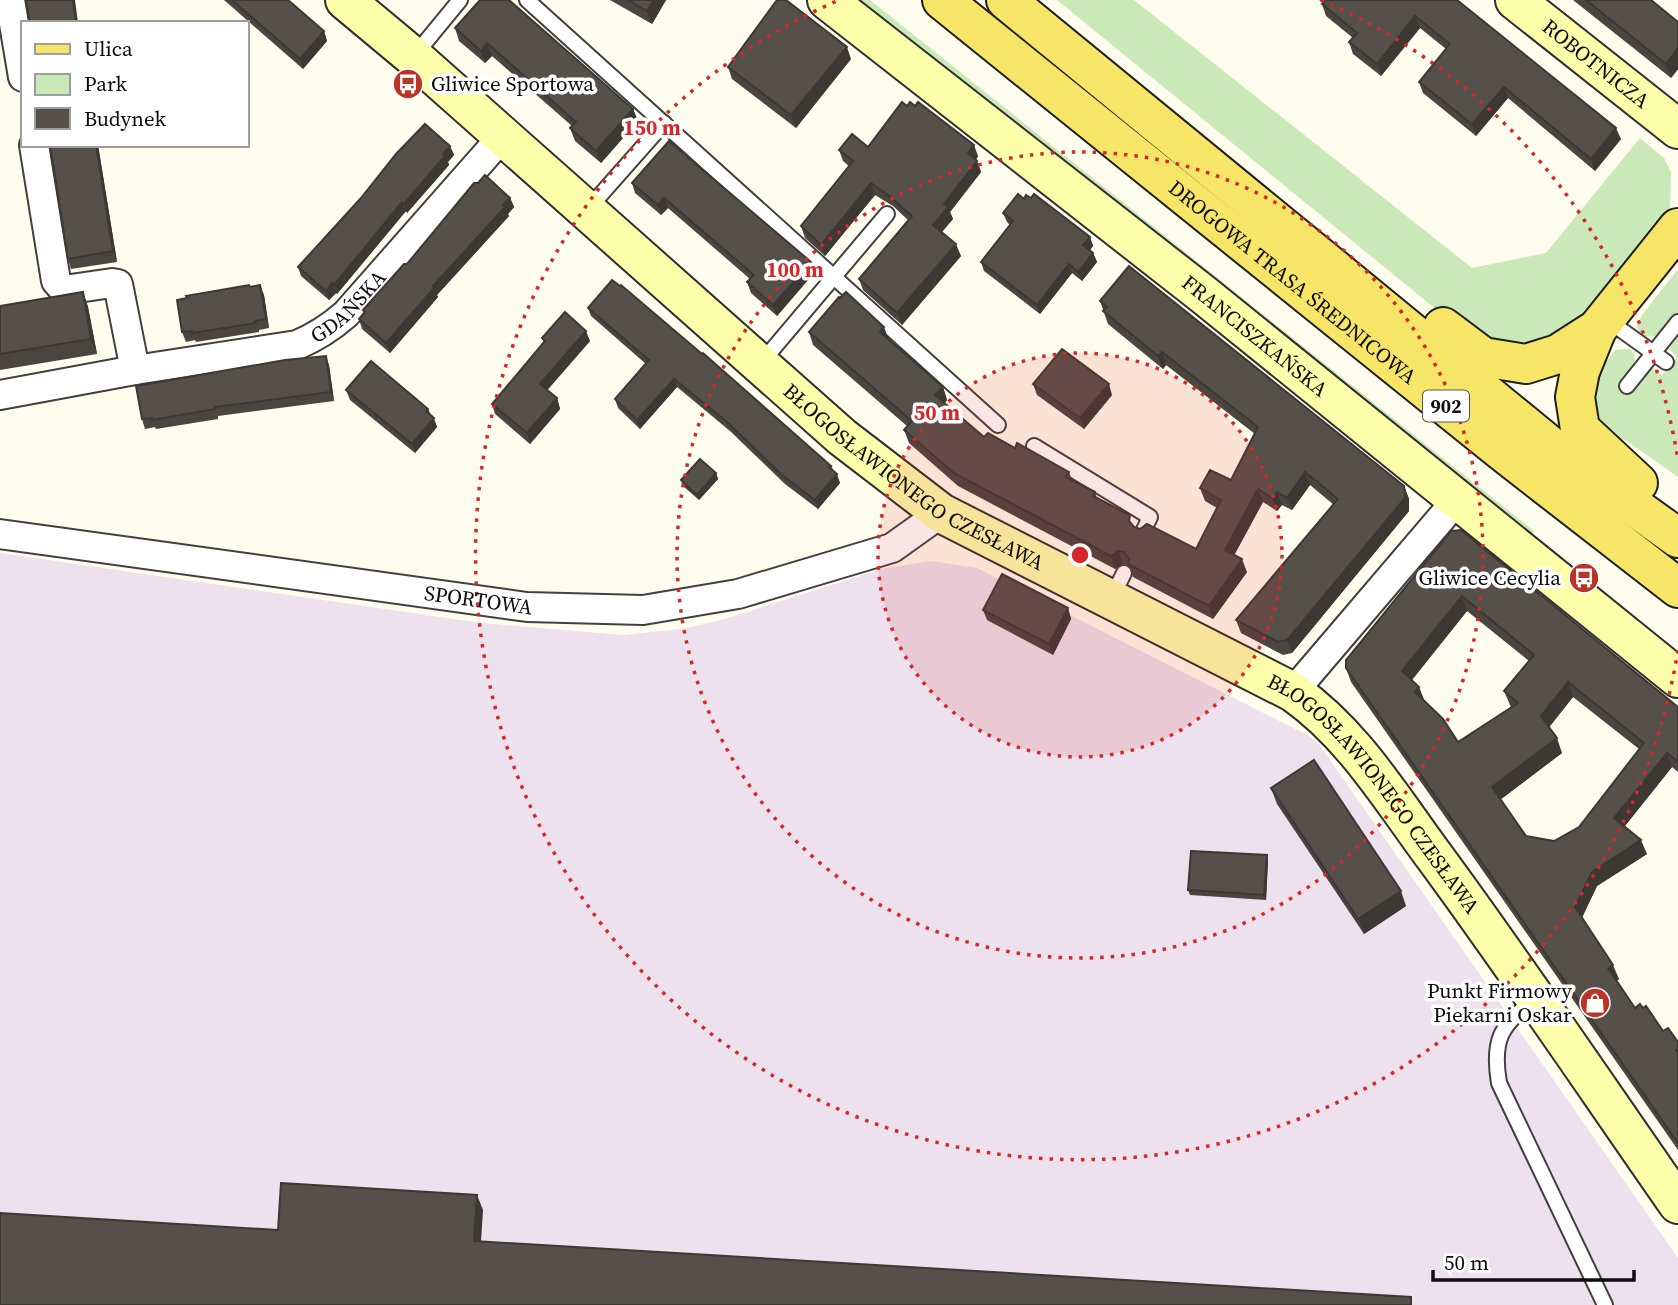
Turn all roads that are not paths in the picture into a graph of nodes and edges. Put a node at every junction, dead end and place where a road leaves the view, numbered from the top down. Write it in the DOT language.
graph roads {
  1 [pos="10,0"];
  2 [pos="345,0"];
  3 [pos="460,0"];
  4 [pos="527,0"];
  5 [pos="827,0"];
  6 [pos="942,0"];
  7 [pos="1006,0"];
  8 [pos="1515,0"];
  9 [pos="413,57"];
  10 [pos="21,65"];
  11 [pos="664,123"];
  12 [pos="1678,130"];
  13 [pos="502,137"];
  14 [pos="34,147"];
  15 [pos="586,211"];
  16 [pos="887,214"];
  17 [pos="1678,228"];
  18 [pos="1287,229"];
  19 [pos="834,276"];
  20 [pos="1678,322"];
  21 [pos="1601,324"];
  22 [pos="1653,353"];
  23 [pos="1666,362"];
  24 [pos="760,364"];
  25 [pos="135,370"];
  26 [pos="1627,386"];
  27 [pos="0,396"];
  28 [pos="998,425"];
  29 [pos="1034,446"];
  30 [pos="1457,501"];
  31 [pos="940,513"];
  32 [pos="1678,514"];
  33 [pos="1143,532"];
  34 [pos="0,534"];
  35 [pos="1678,538"];
  36 [pos="1678,588"];
  37 [pos="1678,678"];
  38 [pos="1293,692"];
  39 [pos="1536,1000"];
  40 [pos="1678,1204"];
  41 [pos="1605,1305"];
  1 -- 10 [label="street"];
  2 -- 9 [label="street, BŁOGOSŁAWIONEGO CZESŁAWA"];
  3 -- 9 [label="lane"];
  4 -- 11 [label="lane"];
  5 -- 30 [label="street, FRANCISZKAŃSKA"];
  6 -- 36 [label="main road, DROGOWA TRASA ŚREDNICOWA / 902"];
  7 -- 18 [label="main road, DROGOWA TRASA ŚREDNICOWA / 902"];
  8 -- 12 [label="street, ROBOTNICZA"];
  9 -- 13 [label="street, BŁOGOSŁAWIONEGO CZESŁAWA"];
  11 -- 15 [label="lane"];
  11 -- 19 [label="lane"];
  13 -- 15 [label="street, BŁOGOSŁAWIONEGO CZESŁAWA"];
  13 -- 25 [label="street, GDAŃSKA"];
  14 -- 25 [label="street"];
  15 -- 24 [label="street, BŁOGOSŁAWIONEGO CZESŁAWA"];
  16 -- 19 [label="lane"];
  17 -- 21 [label="main road"];
  18 -- 21 [label="main road"];
  18 -- 35 [label="main road, DROGOWA TRASA ŚREDNICOWA / 902"];
  19 -- 24 [label="lane"];
  19 -- 28 [label="lane"];
  20 -- 22 [label="lane"];
  21 -- 22 [label="lane"];
  21 -- 32 [label="main road"];
  22 -- 23 [label="lane"];
  22 -- 26 [label="lane"];
  24 -- 31 [label="street, BŁOGOSŁAWIONEGO CZESŁAWA"];
  25 -- 27 [label="street"];
  29 -- 33 [label="lane"];
  30 -- 37 [label="street, FRANCISZKAŃSKA"];
  30 -- 38 [label="street"];
  31 -- 34 [label="street, SPORTOWA"];
  31 -- 38 [label="street, BŁOGOSŁAWIONEGO CZESŁAWA"];
  38 -- 39 [label="street, BŁOGOSŁAWIONEGO CZESŁAWA"];
  39 -- 40 [label="street, BŁOGOSŁAWIONEGO CZESŁAWA"];
  39 -- 41 [label="lane"];
}
